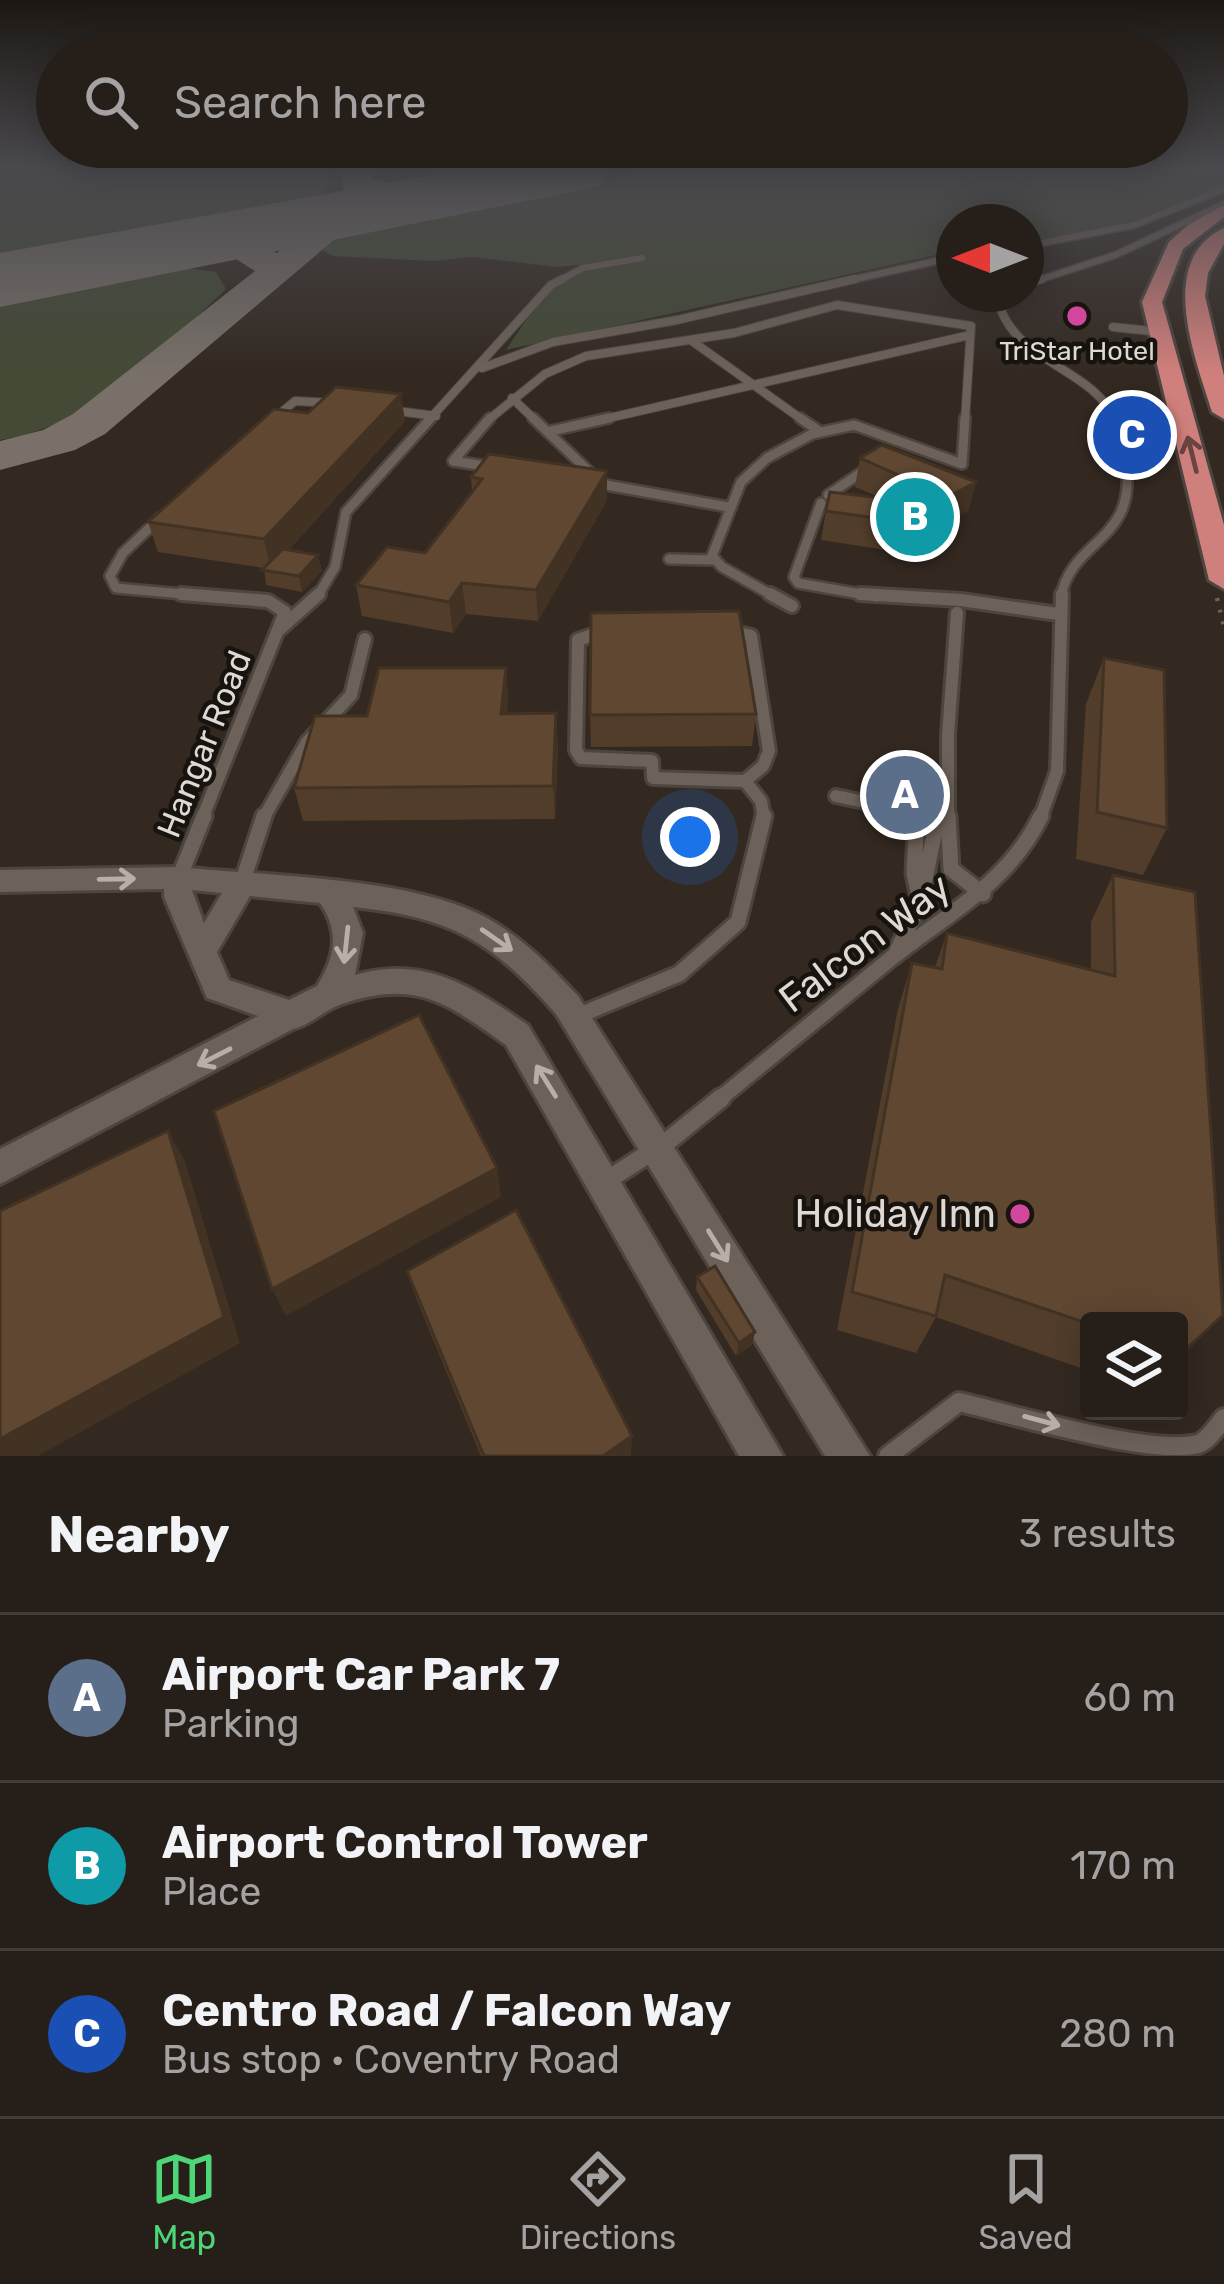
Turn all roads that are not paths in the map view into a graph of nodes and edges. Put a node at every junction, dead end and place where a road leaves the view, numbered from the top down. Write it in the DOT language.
graph roads {
  1 [pos="1154,238"];
  2 [pos="1179,238"];
  3 [pos="1219,238"];
  4 [pos="643,258"];
  5 [pos="936,261"];
  6 [pos="1044,278"];
  7 [pos="1001,312"];
  8 [pos="1156,317"];
  9 [pos="1113,327"];
  10 [pos="970,335"];
  11 [pos="692,341"];
  12 [pos="1215,353"];
  13 [pos="476,371"];
  14 [pos="752,385"];
  15 [pos="1221,388"];
  16 [pos="512,398"];
  17 [pos="353,405"];
  18 [pos="374,408"];
  19 [pos="1224,412"];
  20 [pos="436,416"];
  21 [pos="551,431"];
  22 [pos="819,431"];
  23 [pos="255,435"];
  24 [pos="496,468"];
  25 [pos="866,470"];
  26 [pos="582,482"];
  27 [pos="603,485"];
  28 [pos="852,496"];
  29 [pos="824,499"];
  30 [pos="174,505"];
  31 [pos="728,507"];
  32 [pos="832,512"];
  33 [pos="668,559"];
  34 [pos="716,560"];
  35 [pos="1224,580"];
  36 [pos="792,606"];
  37 [pos="956,613"];
  38 [pos="1058,614"];
  39 [pos="279,630"];
  40 [pos="617,631"];
  41 [pos="713,631"];
  42 [pos="365,638"];
  43 [pos="947,775"];
  44 [pos="746,781"];
  45 [pos="836,796"];
  46 [pos="179,878"];
  47 [pos="0,881"];
  48 [pos="241,887"];
  49 [pos="983,894"];
  50 [pos="331,897"];
  51 [pos="920,903"];
  52 [pos="204,947"];
  53 [pos="895,956"];
  54 [pos="328,995"];
  55 [pos="295,1016"];
  56 [pos="574,1017"];
  57 [pos="655,1148"];
  58 [pos="0,1167"];
  59 [pos="600,1185"];
  60 [pos="1224,1418"];
  61 [pos="762,1456"];
  62 [pos="849,1456"];
  63 [pos="888,1456"];
  1 -- 6 [label="lane"];
  2 -- 8 [label="highway"];
  3 -- 12 [label="highway"];
  4 -- 13 [label="lane"];
  5 -- 13 [label="lane"];
  7 -- 38 [label="lane"];
  8 -- 9 [label="lane"];
  35 -- 8 [label="highway, one-way"];
  10 -- 11 [label="lane"];
  10 -- 14 [label="lane"];
  10 -- 22 [label="lane"];
  11 -- 14 [label="lane"];
  11 -- 16 [label="lane"];
  12 -- 15 [label="highway"];
  13 -- 20 [label="lane"];
  14 -- 21 [label="lane"];
  14 -- 22 [label="lane"];
  15 -- 19 [label="highway"];
  16 -- 21 [label="lane"];
  16 -- 24 [label="lane"];
  17 -- 23 [label="lane"];
  18 -- 20 [label="lane"];
  20 -- 39 [label="lane"];
  21 -- 27 [label="lane"];
  22 -- 31 [label="lane"];
  25 -- 29 [label="lane"];
  26 -- 27 [label="lane"];
  27 -- 31 [label="lane"];
  28 -- 29 [label="lane"];
  29 -- 32 [label="lane"];
  29 -- 38 [label="lane"];
  30 -- 39 [label="lane"];
  31 -- 34 [label="lane"];
  33 -- 34 [label="lane"];
  34 -- 36 [label="lane"];
  37 -- 43 [label="lane"];
  38 -- 49 [label="lane, Falcon Way"];
  39 -- 46 [label="lane, Hangar Road"];
  40 -- 44 [label="lane"];
  41 -- 44 [label="lane"];
  42 -- 48 [label="lane"];
  43 -- 49 [label="lane"];
  43 -- 51 [label="lane"];
  44 -- 56 [label="lane"];
  45 -- 51 [label="lane"];
  47 -- 46 [label="street, one-way"];
  46 -- 48 [label="street"];
  46 -- 52 [label="street"];
  48 -- 50 [label="street"];
  48 -- 52 [label="street"];
  49 -- 53 [label="lane, Falcon Way"];
  50 -- 54 [label="street, one-way"];
  50 -- 56 [label="street, one-way"];
  51 -- 53 [label="lane"];
  52 -- 55 [label="street"];
  53 -- 57 [label="lane, Falcon Way"];
  54 -- 55 [label="street"];
  59 -- 54 [label="street, one-way"];
  55 -- 58 [label="street, one-way"];
  56 -- 57 [label="street"];
  57 -- 59 [label="lane, Falcon Way"];
  57 -- 62 [label="street, one-way"];
  59 -- 61 [label="street"];
  63 -- 60 [label="lane, one-way"];
}
